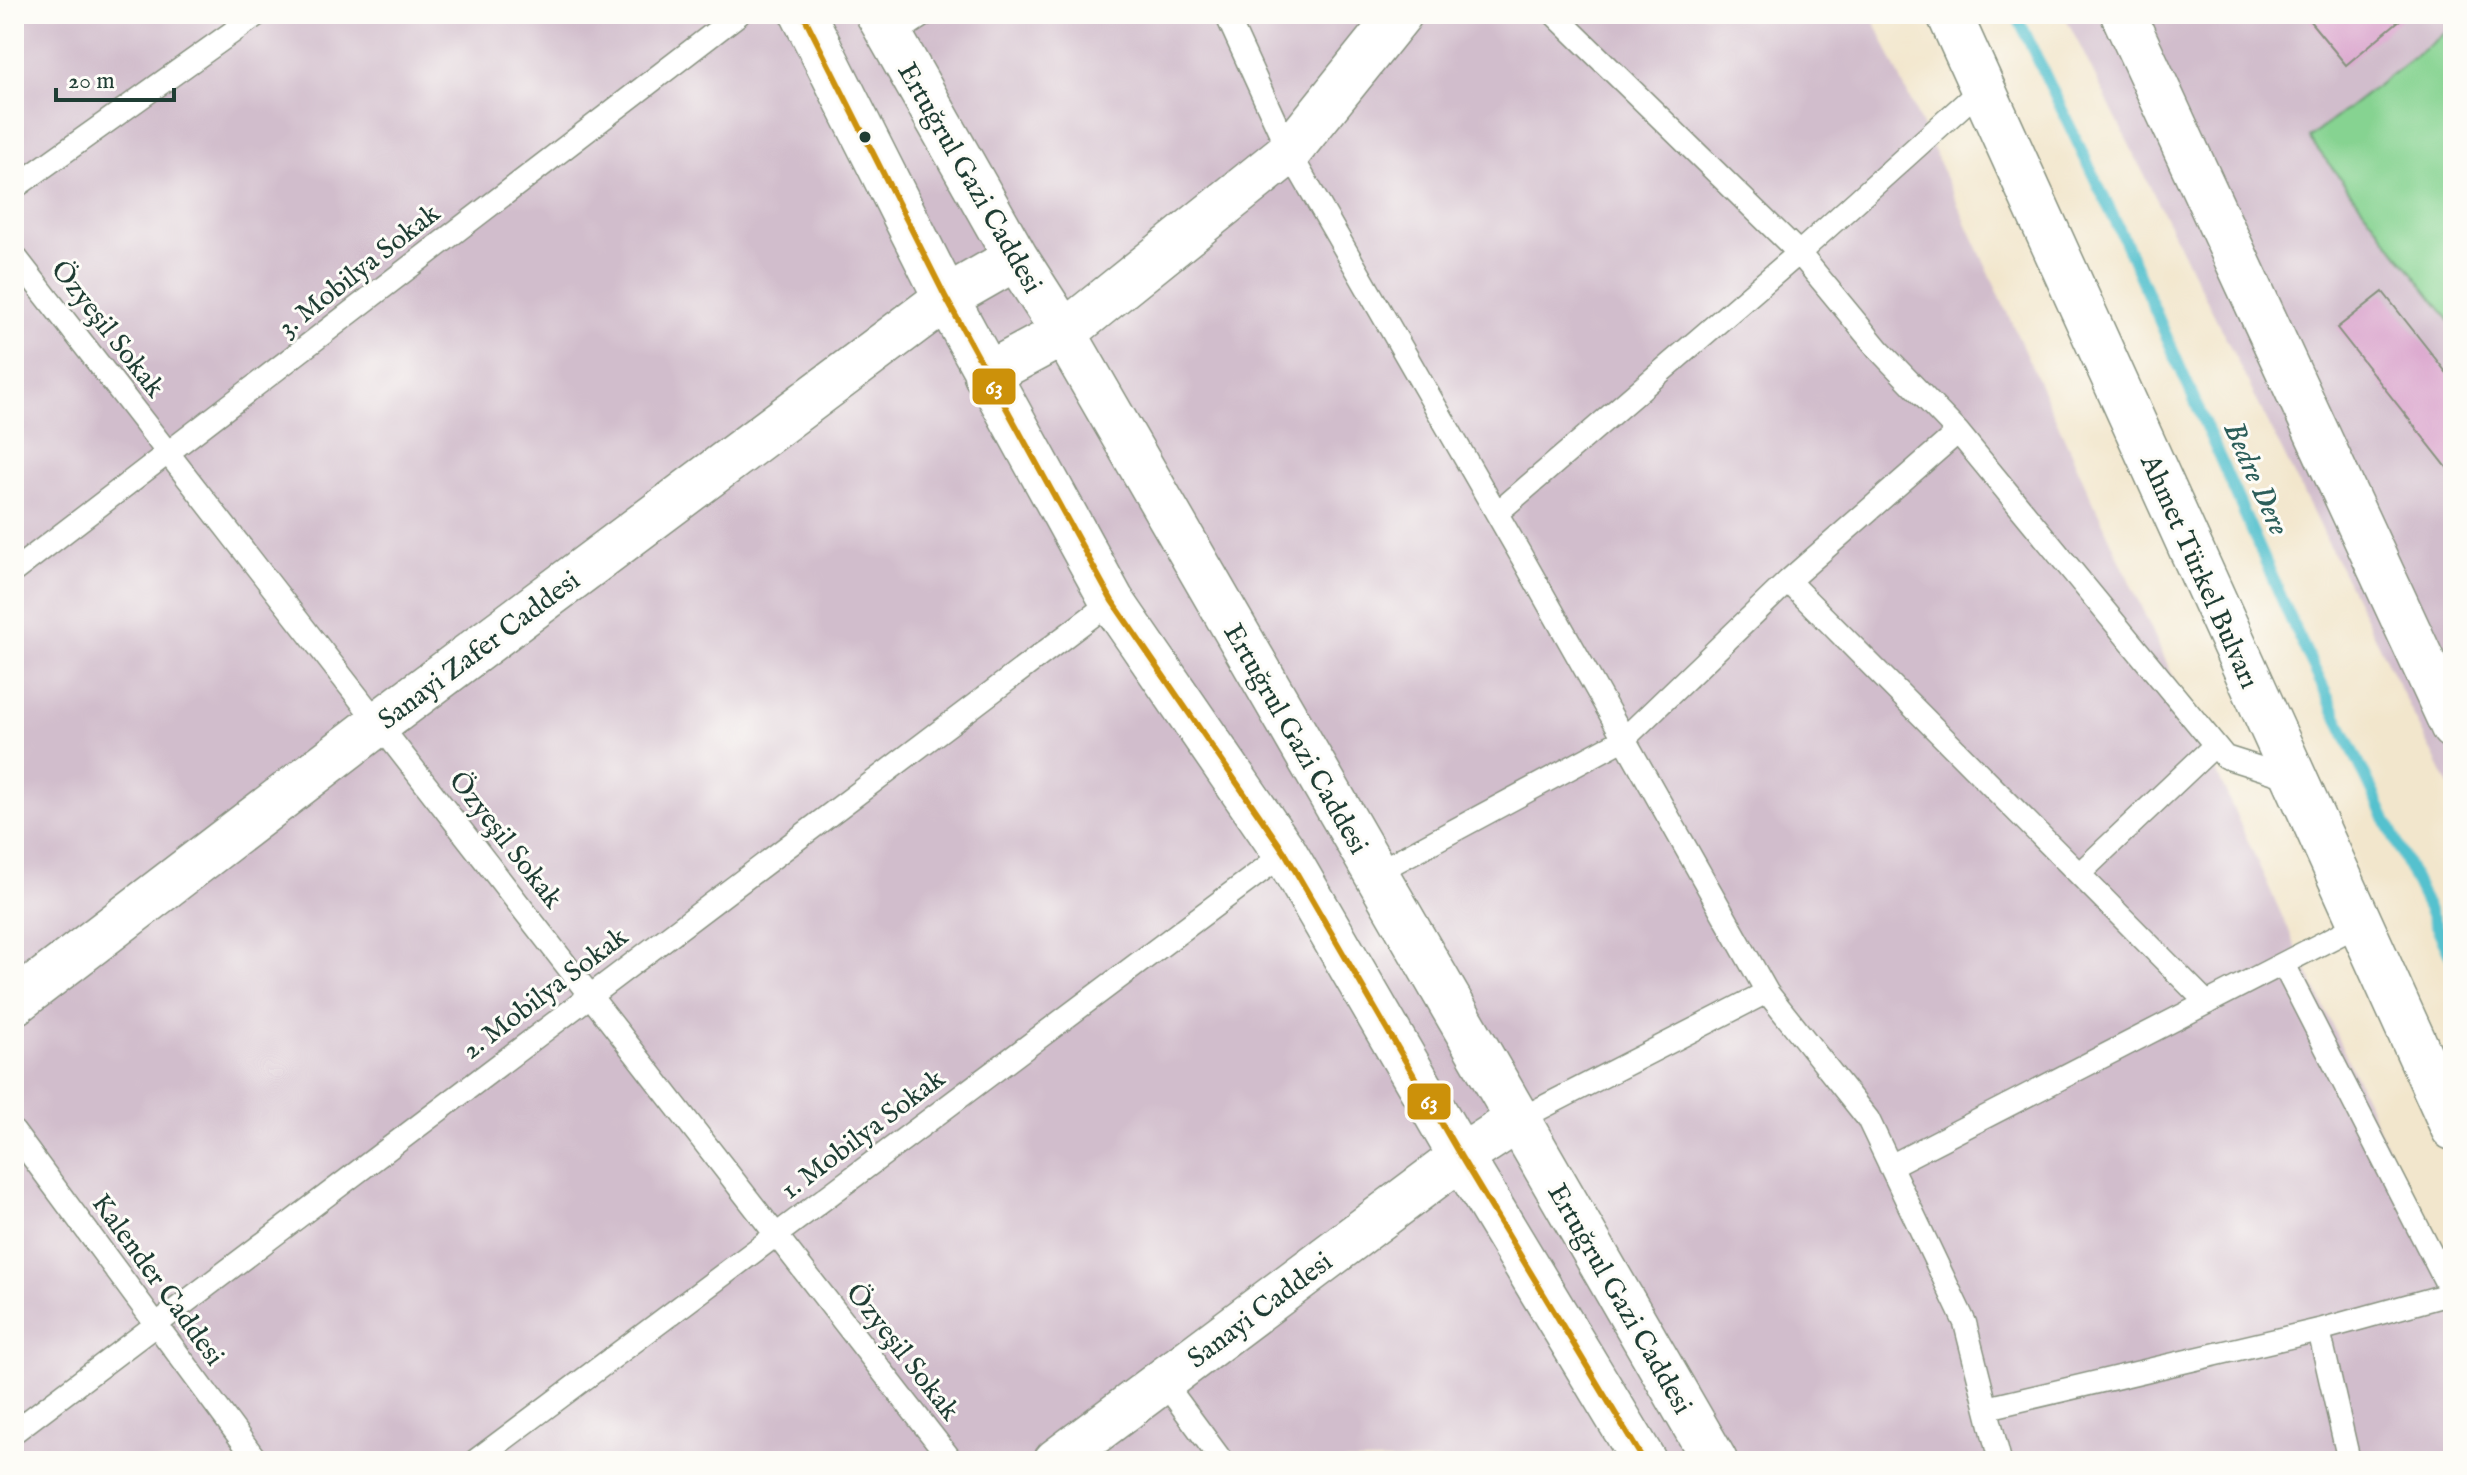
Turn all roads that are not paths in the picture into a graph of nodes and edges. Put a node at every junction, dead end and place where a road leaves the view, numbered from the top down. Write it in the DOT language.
graph roads {
  1 [pos="258,14"];
  2 [pos="739,14"];
  3 [pos="803,14"];
  4 [pos="1226,14"];
  5 [pos="1400,14"];
  6 [pos="1554,14"];
  7 [pos="1949,14"];
  8 [pos="2123,14"];
  9 [pos="898,22"];
  10 [pos="1982,88"];
  11 [pos="1289,152"];
  12 [pos="14,188"];
  13 [pos="1799,253"];
  14 [pos="14,255"];
  15 [pos="1016,258"];
  16 [pos="946,298"];
  17 [pos="1064,333"];
  18 [pos="986,375"];
  19 [pos="1958,432"];
  20 [pos="168,453"];
  21 [pos="1497,513"];
  22 [pos="14,571"];
  23 [pos="1788,581"];
  24 [pos="1112,601"];
  25 [pos="379,723"];
  26 [pos="2453,727"];
  27 [pos="1624,739"];
  28 [pos="2215,745"];
  29 [pos="2295,780"];
  30 [pos="1285,853"];
  31 [pos="1375,873"];
  32 [pos="2079,874"];
  33 [pos="2360,924"];
  34 [pos="2283,964"];
  35 [pos="1767,992"];
  36 [pos="590,995"];
  37 [pos="14,1003"];
  38 [pos="2207,1003"];
  39 [pos="1518,1120"];
  40 [pos="2453,1128"];
  41 [pos="14,1132"];
  42 [pos="1461,1157"];
  43 [pos="1890,1166"];
  44 [pos="776,1235"];
  45 [pos="2453,1294"];
  46 [pos="155,1325"];
  47 [pos="2319,1330"];
  48 [pos="1163,1381"];
  49 [pos="1987,1408"];
  50 [pos="14,1432"];
  51 [pos="1631,1456"];
  52 [pos="257,1461"];
  53 [pos="475,1461"];
  54 [pos="952,1461"];
  55 [pos="1056,1461"];
  56 [pos="1222,1461"];
  57 [pos="1715,1461"];
  58 [pos="2000,1461"];
  59 [pos="2349,1461"];
  1 -- 12 [label="lane"];
  2 -- 20 [label="lane, 3. Mobilya Sokak"];
  3 -- 16 [label="street"];
  4 -- 11 [label="lane"];
  5 -- 11 [label="street"];
  6 -- 13 [label="lane"];
  7 -- 10 [label="street, Ahmet Türkel Bulvarı"];
  8 -- 26 [label="street"];
  9 -- 15 [label="street, Ertuğrul Gazi Caddesi"];
  10 -- 13 [label="lane"];
  10 -- 29 [label="street, Ahmet Türkel Bulvarı"];
  11 -- 17 [label="street"];
  11 -- 21 [label="lane"];
  13 -- 19 [label="lane"];
  13 -- 21 [label="lane"];
  14 -- 20 [label="lane, Özyeşil Sokak"];
  15 -- 16 [label="street, Sanayi Zafer Caddesi"];
  15 -- 17 [label="street, Ertuğrul Gazi Caddesi"];
  16 -- 18 [label="street"];
  16 -- 25 [label="street, Sanayi Zafer Caddesi"];
  17 -- 18 [label="street"];
  17 -- 31 [label="street, Ertuğrul Gazi Caddesi"];
  18 -- 24 [label="street"];
  19 -- 23 [label="lane"];
  19 -- 28 [label="lane"];
  20 -- 22 [label="lane, 3. Mobilya Sokak"];
  20 -- 25 [label="lane, Özyeşil Sokak"];
  21 -- 27 [label="lane"];
  23 -- 27 [label="lane"];
  23 -- 32 [label="lane"];
  24 -- 30 [label="street"];
  24 -- 36 [label="lane, 2. Mobilya Sokak"];
  25 -- 36 [label="lane, Özyeşil Sokak"];
  25 -- 37 [label="street, Sanayi Zafer Caddesi"];
  27 -- 31 [label="lane"];
  27 -- 35 [label="lane"];
  28 -- 29 [label="lane"];
  28 -- 32 [label="lane"];
  29 -- 33 [label="street, Ahmet Türkel Bulvarı"];
  30 -- 42 [label="street"];
  30 -- 44 [label="lane, 1. Mobilya Sokak"];
  31 -- 39 [label="street, Ertuğrul Gazi Caddesi"];
  32 -- 38 [label="lane"];
  33 -- 34 [label="lane"];
  33 -- 40 [label="street, Ahmet Türkel Bulvarı"];
  34 -- 38 [label="lane"];
  34 -- 45 [label="lane"];
  35 -- 39 [label="lane"];
  35 -- 43 [label="lane"];
  36 -- 44 [label="lane, Özyeşil Sokak"];
  36 -- 46 [label="lane, 2. Mobilya Sokak"];
  38 -- 43 [label="lane"];
  39 -- 42 [label="street, Sanayi Caddesi"];
  39 -- 57 [label="street, Ertuğrul Gazi Caddesi"];
  41 -- 46 [label="lane, Kalender Caddesi"];
  42 -- 48 [label="street, Sanayi Caddesi"];
  42 -- 51 [label="street"];
  43 -- 49 [label="lane"];
  44 -- 53 [label="lane, 1. Mobilya Sokak"];
  44 -- 54 [label="lane, Özyeşil Sokak"];
  45 -- 47 [label="lane"];
  46 -- 50 [label="lane, 2. Mobilya Sokak"];
  46 -- 52 [label="lane, Kalender Caddesi"];
  47 -- 49 [label="lane"];
  47 -- 59 [label="lane"];
  48 -- 55 [label="street, Sanayi Caddesi"];
  48 -- 56 [label="lane"];
  49 -- 58 [label="lane"];
}
